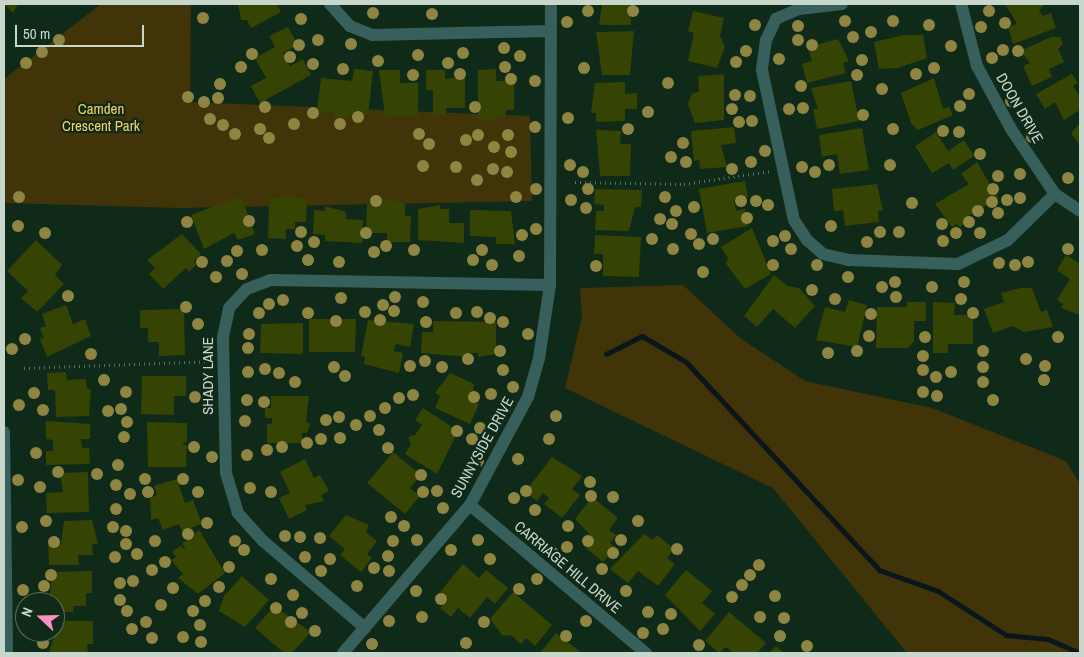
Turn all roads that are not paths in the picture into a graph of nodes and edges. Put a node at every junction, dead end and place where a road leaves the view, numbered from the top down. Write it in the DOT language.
graph roads {
  1 [pos="330,4"];
  2 [pos="551,4"];
  3 [pos="842,4"];
  4 [pos="961,4"];
  5 [pos="550,31"];
  6 [pos="1055,194"];
  7 [pos="1080,211"];
  8 [pos="550,285"];
  9 [pos="4,432"];
  10 [pos="470,505"];
  11 [pos="364,628"];
  12 [pos="7,653"];
  13 [pos="343,653"];
  14 [pos="646,653"];
  1 -- 5 [label="street"];
  2 -- 5 [label="street, SUNNYSIDE DRIVE"];
  3 -- 6 [label="street"];
  4 -- 6 [label="street, DOON DRIVE"];
  5 -- 8 [label="street, SUNNYSIDE DRIVE"];
  6 -- 7 [label="street, DOON DRIVE"];
  8 -- 10 [label="street, SUNNYSIDE DRIVE"];
  8 -- 11 [label="street, SHADY LANE"];
  9 -- 12 [label="street"];
  10 -- 11 [label="street, SUNNYSIDE DRIVE"];
  10 -- 14 [label="street, CARRIAGE HILL DRIVE"];
  11 -- 13 [label="street, SUNNYSIDE DRIVE"];
}
